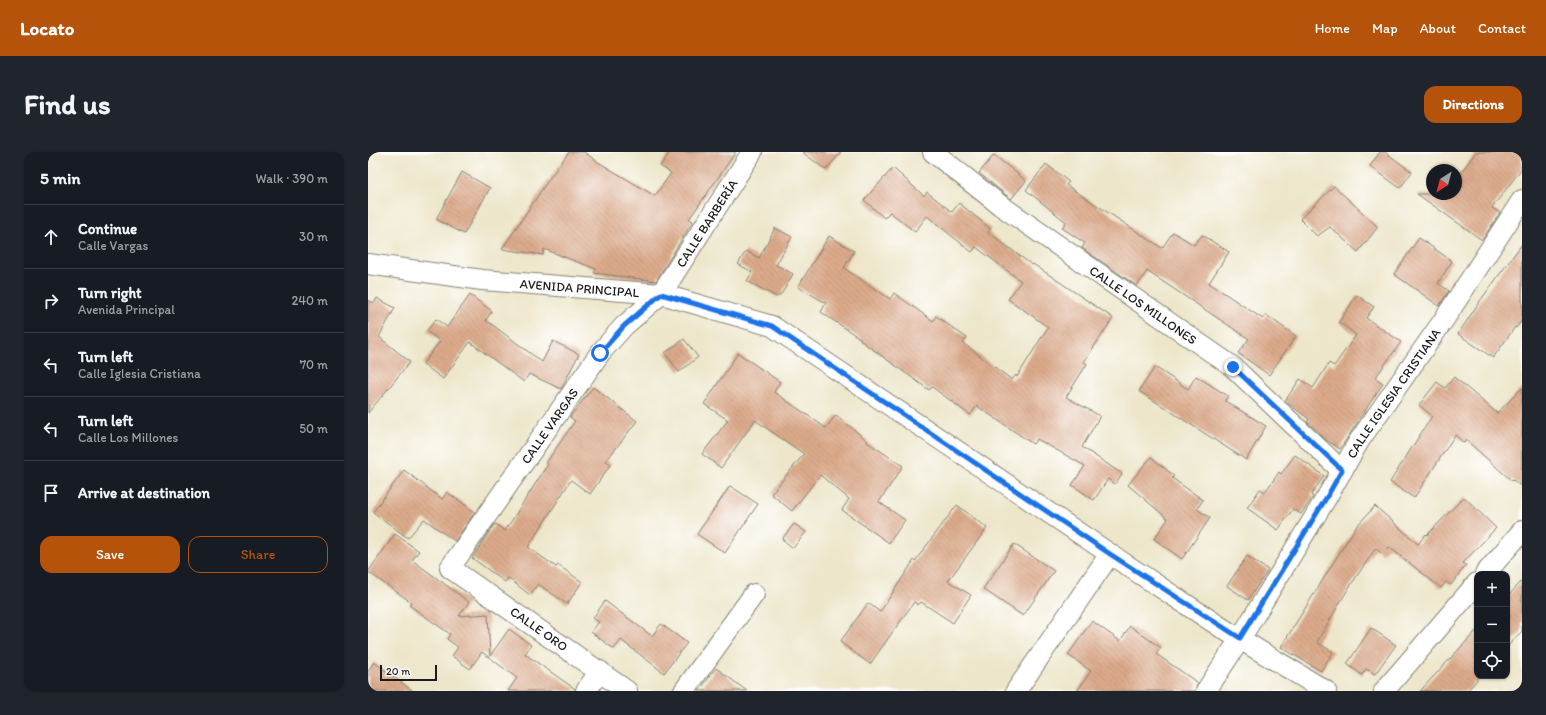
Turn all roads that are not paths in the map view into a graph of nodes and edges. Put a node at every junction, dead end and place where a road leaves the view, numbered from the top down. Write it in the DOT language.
graph roads {
  1 [pos="933,152"];
  2 [pos="750,153"];
  3 [pos="1522,200"];
  4 [pos="368,264"];
  5 [pos="661,294"];
  6 [pos="1342,470"];
  7 [pos="1522,531"];
  8 [pos="1110,554"];
  9 [pos="450,568"];
  10 [pos="1488,571"];
  11 [pos="1474,586"];
  12 [pos="754,594"];
  13 [pos="1240,638"];
  14 [pos="600,671"];
  15 [pos="586,691"];
  16 [pos="627,691"];
  17 [pos="684,691"];
  18 [pos="1016,691"];
  19 [pos="1206,691"];
  20 [pos="1326,691"];
  21 [pos="1384,691"];
  1 -- 6 [label="street, CALLE LOS MILLONES"];
  2 -- 5 [label="street, CALLE BARBERÍA"];
  3 -- 6 [label="street, CALLE IGLESIA CRISTIANA"];
  4 -- 5 [label="street, AVENIDA PRINCIPAL"];
  5 -- 8 [label="street, AVENIDA PRINCIPAL"];
  5 -- 9 [label="street, CALLE VARGAS"];
  6 -- 13 [label="street, CALLE IGLESIA CRISTIANA"];
  7 -- 10 [label="street"];
  8 -- 13 [label="street, AVENIDA PRINCIPAL"];
  8 -- 18 [label="street"];
  9 -- 14 [label="street, CALLE ORO"];
  11 -- 21 [label="street"];
  12 -- 17 [label="street"];
  13 -- 19 [label="street, CALLE IGLESIA CRISTIANA"];
  13 -- 20 [label="street, AVENIDA PRINCIPAL"];
  14 -- 15 [label="street"];
  14 -- 16 [label="street, CALLE ORO"];
}
